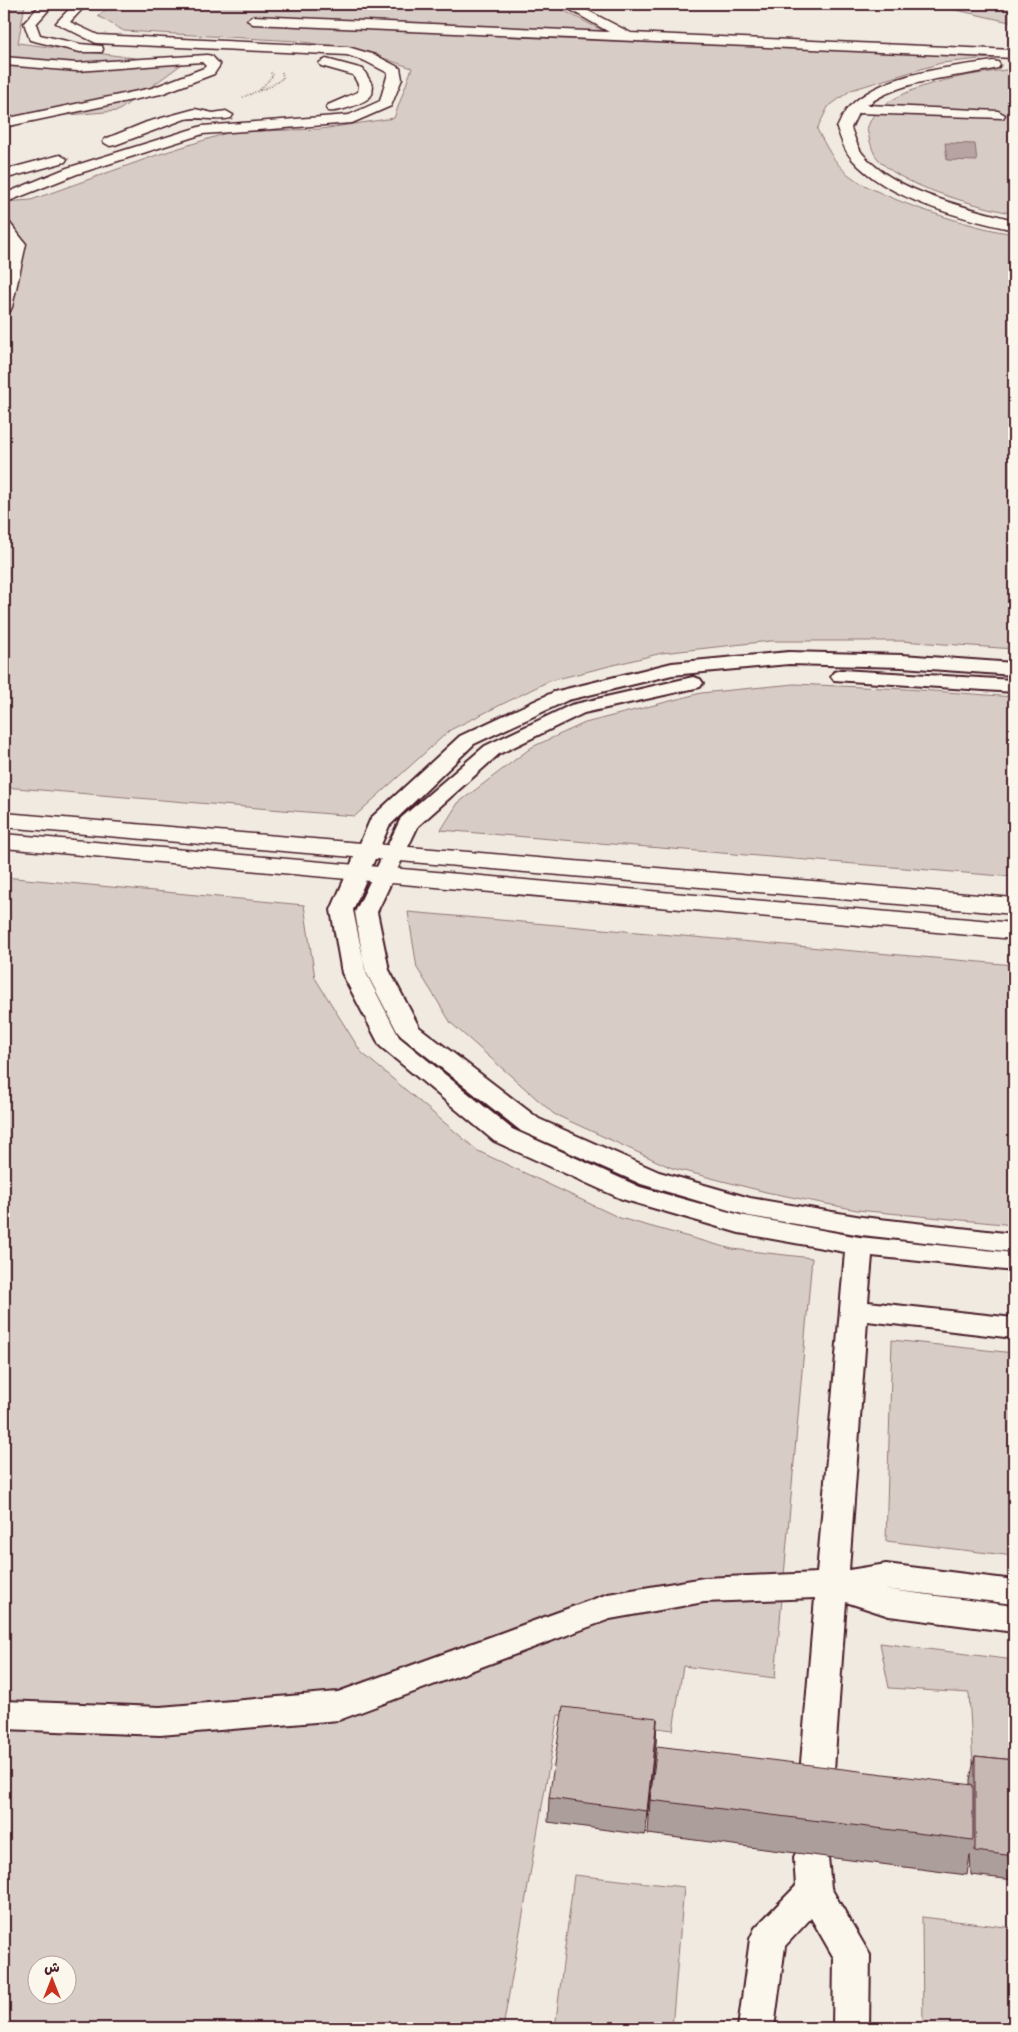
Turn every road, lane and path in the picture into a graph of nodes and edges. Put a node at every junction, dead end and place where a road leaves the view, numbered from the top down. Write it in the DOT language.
graph roads {
  1 [pos="48,4"];
  2 [pos="82,4"];
  3 [pos="566,4"];
  4 [pos="254,20"];
  5 [pos="635,24"];
  6 [pos="628,37"];
  7 [pos="1014,46"];
  8 [pos="1014,54"];
  9 [pos="208,57"];
  10 [pos="4,61"];
  11 [pos="1014,62"];
  12 [pos="281,70"];
  13 [pos="854,109"];
  14 [pos="998,115"];
  15 [pos="213,117"];
  16 [pos="4,124"];
  17 [pos="98,146"];
  18 [pos="75,154"];
  19 [pos="4,175"];
  20 [pos="4,199"];
  21 [pos="4,224"];
  22 [pos="1014,225"];
  23 [pos="4,307"];
  24 [pos="1014,669"];
  25 [pos="1014,686"];
  26 [pos="4,820"];
  27 [pos="4,841"];
  28 [pos="363,861"];
  29 [pos="390,863"];
  30 [pos="1014,906"];
  31 [pos="1014,931"];
  32 [pos="1014,1243"];
  33 [pos="859,1246"];
  34 [pos="1014,1262"];
  35 [pos="854,1310"];
  36 [pos="1014,1328"];
  37 [pos="832,1585"];
  38 [pos="1014,1592"];
  39 [pos="1014,1619"];
  40 [pos="4,1715"];
  41 [pos="815,1798"];
  42 [pos="756,2028"];
  43 [pos="851,2028"];
  1 -- 9 [label="street"];
  2 -- 20 [label="street"];
  3 -- 6 [label="street"];
  4 -- 6 [label="street"];
  5 -- 7 [label="street"];
  6 -- 8 [label="street"];
  9 -- 10 [label="street"];
  9 -- 15 [label="street"];
  9 -- 16 [label="street"];
  11 -- 13 [label="street"];
  12 -- 15 [label="path"];
  13 -- 14 [label="street"];
  13 -- 22 [label="street"];
  15 -- 17 [label="street"];
  18 -- 19 [label="street"];
  21 -- 23 [label="street"];
  24 -- 28 [label="lane"];
  25 -- 29 [label="lane"];
  26 -- 28 [label="street"];
  27 -- 28 [label="street"];
  28 -- 29 [label="street"];
  28 -- 33 [label="lane"];
  29 -- 30 [label="street"];
  29 -- 31 [label="street"];
  29 -- 32 [label="lane"];
  33 -- 34 [label="lane"];
  33 -- 35 [label="lane"];
  35 -- 36 [label="lane"];
  35 -- 37 [label="lane"];
  37 -- 38 [label="lane"];
  37 -- 39 [label="lane"];
  37 -- 40 [label="lane"];
  37 -- 41 [label="lane"];
  42 -- 43 [label="lane"];
}
